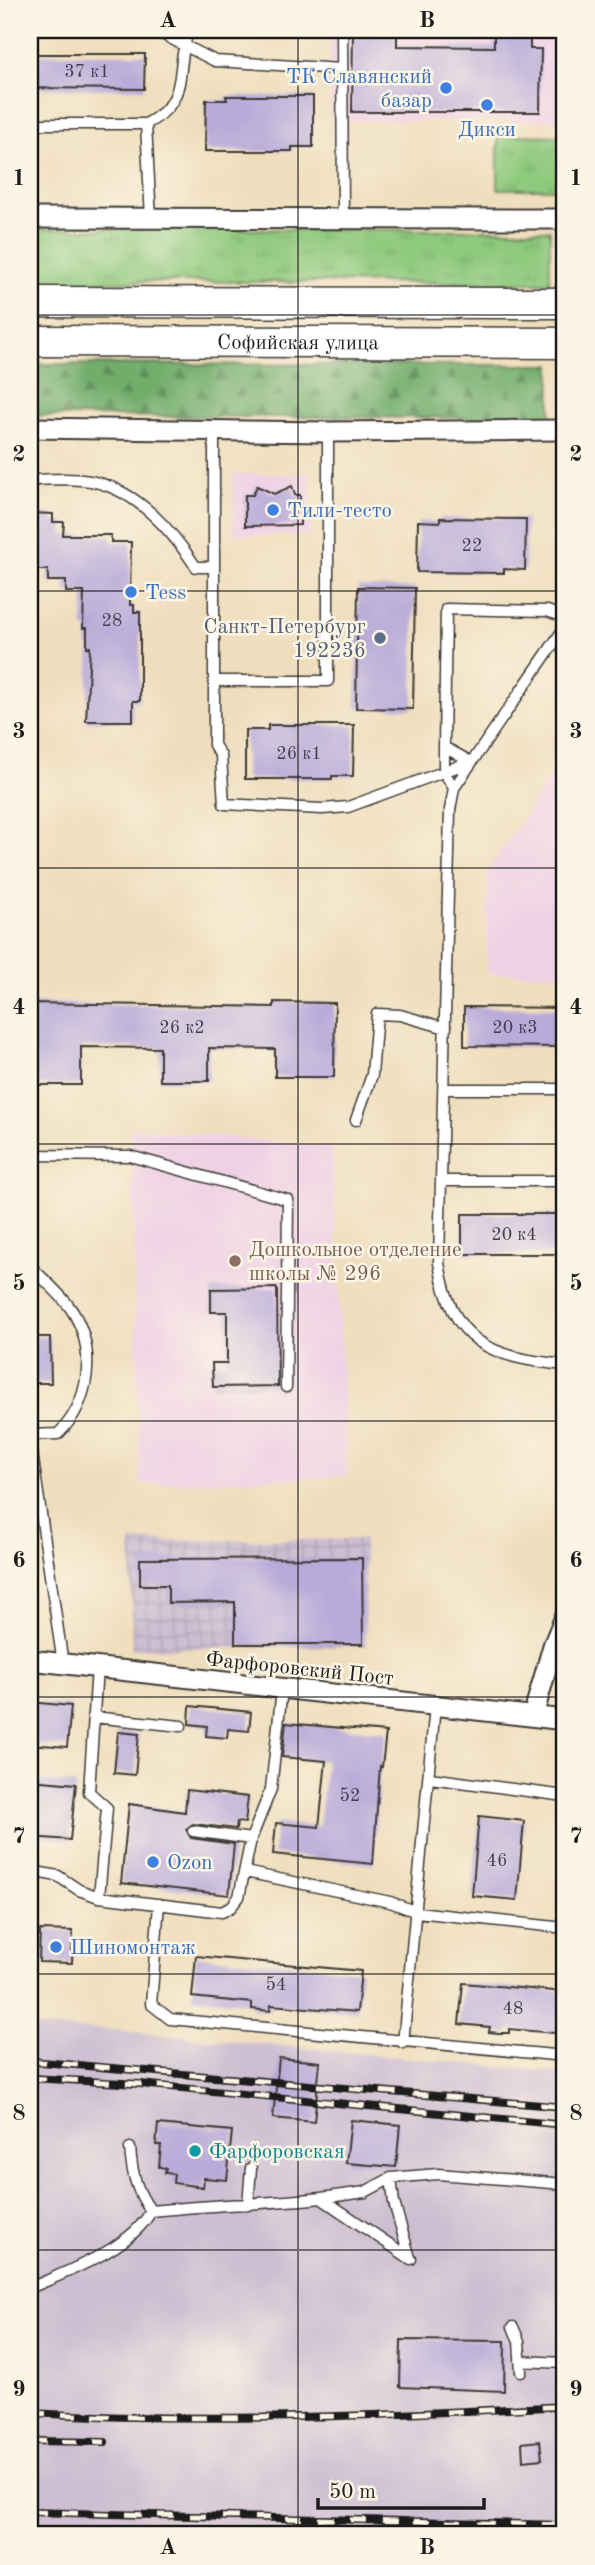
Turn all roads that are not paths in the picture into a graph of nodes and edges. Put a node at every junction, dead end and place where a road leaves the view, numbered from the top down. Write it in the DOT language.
graph roads {
  1 [pos="141,30"];
  2 [pos="190,30"];
  3 [pos="342,30"];
  4 [pos="184,46"];
  5 [pos="341,69"];
  6 [pos="30,124"];
  7 [pos="146,124"];
  8 [pos="30,218"];
  9 [pos="343,218"];
  10 [pos="151,219"];
  11 [pos="565,219"];
  12 [pos="30,302"];
  13 [pos="565,303"];
  14 [pos="30,341"];
  15 [pos="565,343"];
  16 [pos="30,428"];
  17 [pos="214,428"];
  18 [pos="565,430"];
  19 [pos="328,432"];
  20 [pos="30,480"];
  21 [pos="214,567"];
  22 [pos="565,617"];
  23 [pos="565,627"];
  24 [pos="214,681"];
  25 [pos="444,747"];
  26 [pos="471,762"];
  27 [pos="444,772"];
  28 [pos="454,788"];
  29 [pos="446,1028"];
  30 [pos="446,1089"];
  31 [pos="565,1089"];
  32 [pos="356,1120"];
  33 [pos="30,1154"];
  34 [pos="443,1181"];
  35 [pos="565,1181"];
  36 [pos="30,1266"];
  37 [pos="565,1365"];
  38 [pos="286,1387"];
  39 [pos="30,1437"];
  40 [pos="565,1617"];
  41 [pos="30,1660"];
  42 [pos="63,1664"];
  43 [pos="97,1667"];
  44 [pos="282,1689"];
  45 [pos="435,1706"];
  46 [pos="533,1716"];
  47 [pos="93,1717"];
  48 [pos="565,1720"];
  49 [pos="181,1726"];
  50 [pos="430,1778"];
  51 [pos="565,1796"];
  52 [pos="193,1831"];
  53 [pos="251,1839"];
  54 [pos="30,1871"];
  55 [pos="245,1872"];
  56 [pos="99,1897"];
  57 [pos="159,1904"];
  58 [pos="417,1912"];
  59 [pos="565,1928"];
  60 [pos="403,2043"];
  61 [pos="565,2056"];
  62 [pos="130,2148"];
  63 [pos="251,2168"];
  64 [pos="391,2178"];
  65 [pos="565,2184"];
  66 [pos="321,2198"];
  67 [pos="248,2206"];
  68 [pos="152,2211"];
  69 [pos="30,2288"];
  70 [pos="513,2327"];
  71 [pos="565,2363"];
  1 -- 4 [label="lane"];
  2 -- 4 [label="lane"];
  3 -- 5 [label="lane"];
  4 -- 5 [label="lane"];
  4 -- 7 [label="lane"];
  5 -- 9 [label="lane"];
  6 -- 7 [label="lane"];
  7 -- 10 [label="lane"];
  8 -- 10 [label="street"];
  9 -- 10 [label="street"];
  9 -- 11 [label="street"];
  12 -- 13 [label="main road, Софийская улица"];
  14 -- 15 [label="main road, Софийская улица"];
  16 -- 17 [label="street"];
  17 -- 19 [label="street"];
  17 -- 21 [label="lane"];
  18 -- 19 [label="street"];
  19 -- 24 [label="lane"];
  20 -- 21 [label="lane"];
  21 -- 24 [label="lane"];
  22 -- 25 [label="lane"];
  23 -- 26 [label="lane"];
  24 -- 27 [label="lane"];
  25 -- 26 [label="lane"];
  25 -- 27 [label="lane"];
  26 -- 27 [label="lane"];
  26 -- 28 [label="lane"];
  27 -- 28 [label="lane"];
  28 -- 29 [label="lane"];
  29 -- 30 [label="lane"];
  29 -- 32 [label="lane"];
  30 -- 31 [label="lane"];
  30 -- 34 [label="lane"];
  33 -- 38 [label="lane"];
  34 -- 35 [label="lane"];
  34 -- 37 [label="lane"];
  36 -- 39 [label="lane"];
  39 -- 42 [label="lane"];
  40 -- 46 [label="street"];
  41 -- 42 [label="street, Фарфоровский Пост"];
  42 -- 43 [label="street, Фарфоровский Пост"];
  43 -- 44 [label="street, Фарфоровский Пост"];
  43 -- 47 [label="lane"];
  44 -- 45 [label="street, Фарфоровский Пост"];
  44 -- 53 [label="lane"];
  45 -- 46 [label="street, Фарфоровский Пост"];
  45 -- 50 [label="lane"];
  46 -- 48 [label="street, Фарфоровский Пост"];
  47 -- 49 [label="lane"];
  47 -- 56 [label="lane"];
  50 -- 51 [label="lane"];
  50 -- 58 [label="lane"];
  52 -- 53 [label="lane"];
  53 -- 55 [label="lane"];
  54 -- 56 [label="lane"];
  55 -- 57 [label="lane"];
  55 -- 58 [label="lane"];
  56 -- 57 [label="lane"];
  57 -- 60 [label="lane"];
  58 -- 59 [label="lane"];
  58 -- 60 [label="lane"];
  60 -- 61 [label="lane"];
  62 -- 68 [label="lane"];
  63 -- 67 [label="lane"];
  64 -- 65 [label="lane"];
  64 -- 66 [label="lane"];
  64 -- 66 [label="lane"];
  66 -- 67 [label="lane"];
  67 -- 68 [label="lane"];
  68 -- 69 [label="lane"];
  70 -- 71 [label="lane"];
}
